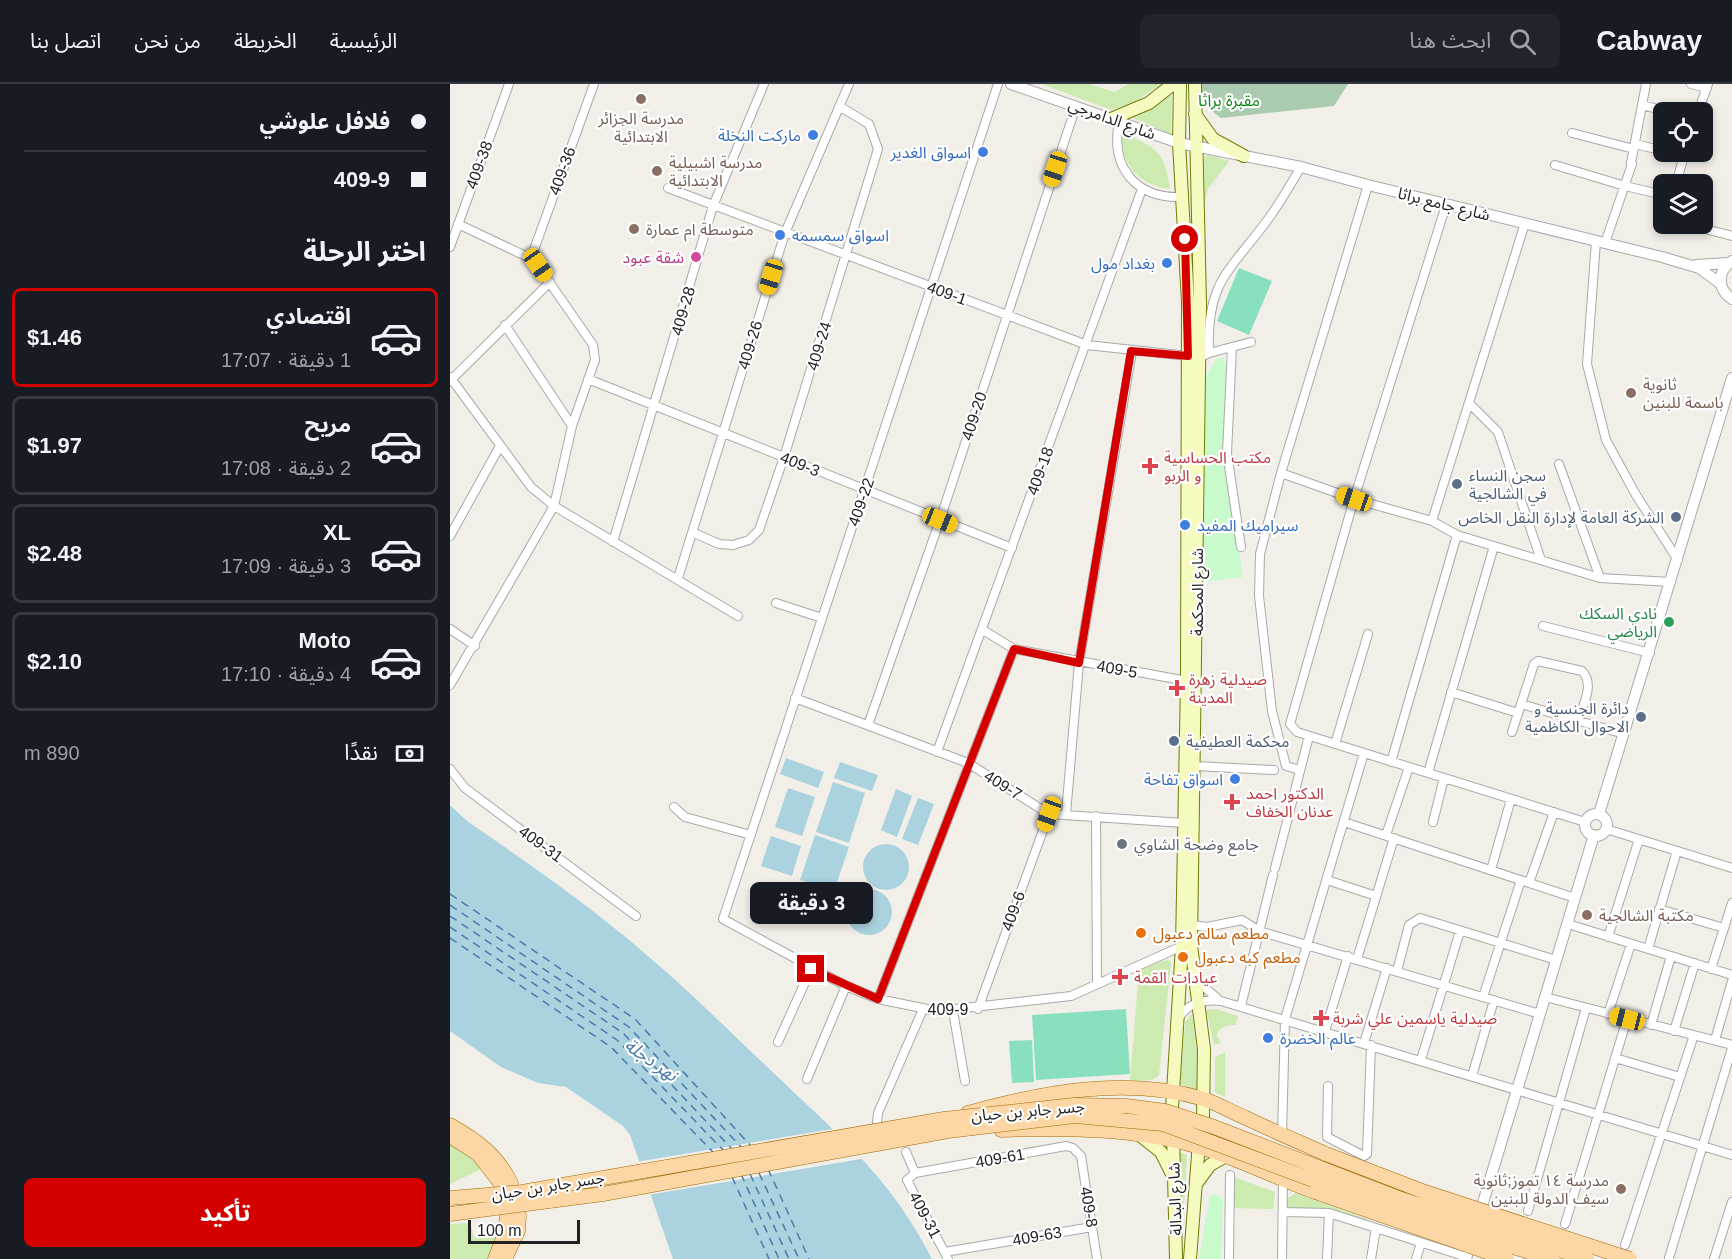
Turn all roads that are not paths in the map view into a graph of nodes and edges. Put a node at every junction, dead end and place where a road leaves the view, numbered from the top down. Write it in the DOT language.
graph roads {
  1 [pos="509,84"];
  2 [pos="594,84"];
  3 [pos="764,84"];
  4 [pos="849,84"];
  5 [pos="998,84"];
  6 [pos="1011,84"];
  7 [pos="1173,84"];
  8 [pos="1180,84"];
  9 [pos="1195,84"];
  10 [pos="1646,84"];
  11 [pos="1691,84"];
  12 [pos="1707,86"];
  13 [pos="1701,102"];
  14 [pos="1642,105"];
  15 [pos="839,106"];
  16 [pos="1076,106"];
  17 [pos="1653,108"];
  18 [pos="1195,114"];
  19 [pos="1115,120"];
  20 [pos="1572,133"];
  21 [pos="1179,143"];
  22 [pos="1195,147"];
  23 [pos="1634,147"];
  24 [pos="1653,149"];
  25 [pos="1244,156"];
  26 [pos="1555,165"];
  27 [pos="1301,167"];
  28 [pos="1368,185"];
  29 [pos="1625,186"];
  30 [pos="668,188"];
  31 [pos="1142,189"];
  32 [pos="1653,192"];
  33 [pos="1183,197"];
  34 [pos="1446,205"];
  35 [pos="713,206"];
  36 [pos="1525,223"];
  37 [pos="458,224"];
  38 [pos="1713,231"];
  39 [pos="784,233"];
  40 [pos="1732,236"];
  41 [pos="1600,242"];
  42 [pos="450,247"];
  43 [pos="847,255"];
  44 [pos="531,258"];
  45 [pos="1730,262"];
  46 [pos="1693,265"];
  47 [pos="550,282"];
  48 [pos="1721,284"];
  49 [pos="932,288"];
  50 [pos="1731,300"];
  51 [pos="1007,315"];
  52 [pos="505,326"];
  53 [pos="1251,342"];
  54 [pos="1087,345"];
  55 [pos="1232,347"];
  56 [pos="1131,351"];
  57 [pos="1198,355"];
  58 [pos="1732,378"];
  59 [pos="451,379"];
  60 [pos="588,379"];
  61 [pos="1469,403"];
  62 [pos="656,406"];
  63 [pos="572,426"];
  64 [pos="723,433"];
  65 [pos="500,446"];
  66 [pos="784,458"];
  67 [pos="1559,464"];
  68 [pos="1281,473"];
  69 [pos="865,490"];
  70 [pos="1354,499"];
  71 [pos="554,506"];
  72 [pos="940,520"];
  73 [pos="1432,521"];
  74 [pos="693,533"];
  75 [pos="1457,535"];
  76 [pos="450,536"];
  77 [pos="613,543"];
  78 [pos="1494,546"];
  79 [pos="1241,547"];
  80 [pos="1012,548"];
  81 [pos="1541,560"];
  82 [pos="1677,560"];
  83 [pos="678,578"];
  84 [pos="1600,578"];
  85 [pos="1671,582"];
  86 [pos="776,603"];
  87 [pos="738,616"];
  88 [pos="822,618"];
  89 [pos="1543,626"];
  90 [pos="450,629"];
  91 [pos="982,630"];
  92 [pos="1368,634"];
  93 [pos="475,646"];
  94 [pos="1014,649"];
  95 [pos="1650,653"];
  96 [pos="1079,663"];
  97 [pos="1187,681"];
  98 [pos="450,686"];
  99 [pos="1451,692"];
  100 [pos="795,698"];
  101 [pos="1520,709"];
  102 [pos="1578,721"];
  103 [pos="1290,724"];
  104 [pos="868,725"];
  105 [pos="1275,725"];
  106 [pos="1512,732"];
  107 [pos="1624,734"];
  108 [pos="1309,736"];
  109 [pos="1335,744"];
  110 [pos="937,752"];
  111 [pos="1364,753"];
  112 [pos="1391,762"];
  113 [pos="968,763"];
  114 [pos="1195,766"];
  115 [pos="1409,767"];
  116 [pos="450,770"];
  117 [pos="1274,770"];
  118 [pos="1300,770"];
  119 [pos="1428,773"];
  120 [pos="1444,778"];
  121 [pos="1511,799"];
  122 [pos="674,807"];
  123 [pos="1554,812"];
  124 [pos="1049,814"];
  125 [pos="1066,814"];
  126 [pos="1599,814"];
  127 [pos="1096,816"];
  128 [pos="1344,822"];
  129 [pos="1433,822"];
  130 [pos="1585,822"];
  131 [pos="1184,823"];
  132 [pos="1606,829"];
  133 [pos="751,835"];
  134 [pos="1594,836"];
  135 [pos="1390,837"];
  136 [pos="1639,839"];
  137 [pos="1677,851"];
  138 [pos="1732,868"];
  139 [pos="1491,870"];
  140 [pos="1328,880"];
  141 [pos="1525,881"];
  142 [pos="1376,897"];
  143 [pos="1575,898"];
  144 [pos="1732,903"];
  145 [pos="1659,909"];
  146 [pos="636,916"];
  147 [pos="723,919"];
  148 [pos="1568,924"];
  149 [pos="1192,925"];
  150 [pos="1724,928"];
  151 [pos="1259,931"];
  152 [pos="1460,931"];
  153 [pos="1608,937"];
  154 [pos="1501,943"];
  155 [pos="1306,944"];
  156 [pos="1631,944"];
  157 [pos="1182,946"];
  158 [pos="1648,949"];
  159 [pos="1348,956"];
  160 [pos="1671,956"];
  161 [pos="1357,959"];
  162 [pos="1556,960"];
  163 [pos="1695,963"];
  164 [pos="1387,968"];
  165 [pos="811,969"];
  166 [pos="1712,969"];
  167 [pos="1397,971"];
  168 [pos="1732,975"];
  169 [pos="1194,979"];
  170 [pos="1732,981"];
  171 [pos="1096,984"];
  172 [pos="1444,985"];
  173 [pos="846,986"];
  174 [pos="1483,997"];
  175 [pos="1545,997"];
  176 [pos="878,999"];
  177 [pos="1221,1000"];
  178 [pos="1494,1000"];
  179 [pos="1197,1003"];
  180 [pos="1241,1006"];
  181 [pos="1586,1008"];
  182 [pos="923,1009"];
  183 [pos="978,1009"];
  184 [pos="953,1011"];
  185 [pos="1540,1014"];
  186 [pos="1608,1014"];
  187 [pos="1285,1019"];
  188 [pos="1627,1019"];
  189 [pos="1178,1022"];
  190 [pos="1651,1025"];
  191 [pos="1325,1031"];
  192 [pos="1674,1031"];
  193 [pos="1694,1035"];
  194 [pos="1715,1040"];
  195 [pos="778,1042"];
  196 [pos="1368,1044"];
  197 [pos="1732,1046"];
  198 [pos="1615,1058"];
  199 [pos="1421,1060"];
  200 [pos="1472,1076"];
  201 [pos="1680,1077"];
  202 [pos="807,1079"];
  203 [pos="965,1081"];
  204 [pos="1328,1086"];
  205 [pos="1517,1090"];
  206 [pos="1172,1093"];
  207 [pos="1205,1100"];
  208 [pos="1559,1102"];
  209 [pos="1172,1108"];
  210 [pos="1598,1114"];
  211 [pos="1203,1117"];
  212 [pos="877,1122"];
  213 [pos="450,1125"];
  214 [pos="946,1125"];
  215 [pos="1137,1134"];
  216 [pos="1662,1134"];
  217 [pos="1282,1135"];
  218 [pos="450,1136"];
  219 [pos="1173,1137"];
  220 [pos="1199,1144"];
  221 [pos="1702,1146"];
  222 [pos="906,1152"];
  223 [pos="1732,1155"];
  224 [pos="1081,1156"];
  225 [pos="1226,1156"];
  226 [pos="915,1173"];
  227 [pos="1230,1175"];
  228 [pos="1283,1180"];
  229 [pos="1175,1181"];
  230 [pos="1194,1188"];
  231 [pos="450,1198"];
  232 [pos="1732,1202"];
  233 [pos="1528,1211"];
  234 [pos="1283,1212"];
  235 [pos="1329,1213"];
  236 [pos="450,1214"];
  237 [pos="1479,1216"];
  238 [pos="1565,1224"];
  239 [pos="1092,1227"];
  240 [pos="1376,1228"];
  241 [pos="1472,1241"];
  242 [pos="1421,1243"];
  243 [pos="1625,1245"];
  244 [pos="947,1255"];
  245 [pos="1466,1258"];
  246 [pos="1669,1258"];
  247 [pos="495,1259"];
  248 [pos="505,1259"];
  249 [pos="1097,1259"];
  250 [pos="1176,1259"];
  251 [pos="1190,1259"];
  252 [pos="1228,1259"];
  253 [pos="1282,1259"];
  254 [pos="1327,1259"];
  255 [pos="1371,1259"];
  256 [pos="1416,1259"];
  257 [pos="1507,1259"];
  258 [pos="1552,1259"];
  259 [pos="1587,1259"];
  260 [pos="1630,1259"];
  261 [pos="1714,1259"];
  1 -- 37 [label="street, 409-38"];
  2 -- 44 [label="street, 409-36"];
  3 -- 35 [label="street, 409-28"];
  4 -- 15 [label="street, 409-26"];
  5 -- 49 [label="street, 409-22"];
  6 -- 16 [label="street, شارع الدامرجي"];
  7 -- 19 [label="main road"];
  8 -- 21 [label="main road, شارع المحكمة"];
  9 -- 18 [label="main road, شارع المحكمة"];
  10 -- 14 [label="street"];
  11 -- 12 [label="street"];
  12 -- 13 [label="street"];
  14 -- 17 [label="street"];
  14 -- 23 [label="street"];
  15 -- 39 [label="street, 409-26"];
  15 -- 43 [label="street, 409-24"];
  16 -- 19 [label="street, شارع الدامرجي"];
  16 -- 51 [label="street, 409-20"];
  18 -- 22 [label="main road, شارع المحكمة"];
  18 -- 25 [label="main road"];
  19 -- 21 [label="street, شارع الدامرجي"];
  19 -- 31 [label="street"];
  20 -- 23 [label="street"];
  21 -- 22 [label="street, شارع الدامرجي"];
  21 -- 33 [label="main road, شارع المحكمة"];
  22 -- 25 [label="street, شارع جامع براثا"];
  22 -- 57 [label="main road, شارع المحكمة"];
  23 -- 24 [label="street"];
  23 -- 29 [label="street"];
  25 -- 27 [label="street, شارع جامع براثا"];
  26 -- 29 [label="street"];
  27 -- 28 [label="street, شارع جامع براثا"];
  27 -- 57 [label="street"];
  28 -- 34 [label="street, شارع جامع براثا"];
  28 -- 68 [label="street"];
  29 -- 32 [label="street"];
  29 -- 41 [label="street"];
  30 -- 35 [label="street, 409-1"];
  31 -- 33 [label="street"];
  31 -- 54 [label="street, 409-18"];
  33 -- 57 [label="main road, شارع المحكمة"];
  34 -- 36 [label="street, شارع جامع براثا"];
  34 -- 70 [label="street"];
  35 -- 39 [label="street, 409-1"];
  35 -- 62 [label="street, 409-28"];
  36 -- 41 [label="street, شارع جامع براثا"];
  36 -- 61 [label="street"];
  37 -- 42 [label="street, 409-38"];
  37 -- 44 [label="street"];
  38 -- 40 [label="street"];
  39 -- 43 [label="street, 409-1"];
  39 -- 64 [label="street, 409-26"];
  41 -- 46 [label="street, شارع جامع براثا"];
  41 -- 82 [label="street"];
  43 -- 49 [label="street, 409-1"];
  43 -- 66 [label="street, 409-24"];
  44 -- 47 [label="street"];
  45 -- 46 [label="street, شارع جامع براثا"];
  45 -- 48 [label="street"];
  46 -- 48 [label="street, شارع جامع براثا"];
  47 -- 52 [label="street"];
  47 -- 60 [label="street"];
  48 -- 50 [label="street"];
  49 -- 51 [label="street, 409-1"];
  49 -- 69 [label="street, 409-22"];
  51 -- 54 [label="street, 409-1"];
  51 -- 72 [label="street, 409-20"];
  52 -- 59 [label="street"];
  52 -- 63 [label="street"];
  53 -- 55 [label="street, 409-1"];
  54 -- 56 [label="street, 409-1"];
  54 -- 80 [label="street, 409-18"];
  55 -- 57 [label="street, 409-1"];
  55 -- 79 [label="street"];
  56 -- 57 [label="street, 409-1"];
  56 -- 96 [label="street"];
  57 -- 97 [label="main road, شارع المحكمة"];
  57 -- 114 [label="main road, شارع المحكمة"];
  58 -- 82 [label="street"];
  59 -- 65 [label="street"];
  60 -- 62 [label="street, 409-3"];
  60 -- 63 [label="street"];
  61 -- 73 [label="street"];
  61 -- 81 [label="street"];
  62 -- 64 [label="street, 409-3"];
  62 -- 77 [label="street, 409-28"];
  63 -- 71 [label="street"];
  64 -- 66 [label="street, 409-3"];
  64 -- 74 [label="street, 409-26"];
  65 -- 71 [label="street"];
  65 -- 76 [label="street"];
  66 -- 69 [label="street, 409-3"];
  66 -- 74 [label="street, 409-24"];
  67 -- 84 [label="street"];
  68 -- 70 [label="street"];
  68 -- 105 [label="street"];
  69 -- 72 [label="street, 409-3"];
  69 -- 88 [label="street, 409-22"];
  70 -- 73 [label="street"];
  70 -- 103 [label="street"];
  71 -- 77 [label="street"];
  71 -- 93 [label="street"];
  72 -- 80 [label="street, 409-3"];
  72 -- 104 [label="street, 409-20"];
  73 -- 75 [label="street"];
  74 -- 83 [label="street, 409-26"];
  75 -- 78 [label="street"];
  75 -- 112 [label="street"];
  77 -- 83 [label="street"];
  78 -- 81 [label="street"];
  78 -- 99 [label="street"];
  80 -- 91 [label="street, 409-18"];
  81 -- 84 [label="street"];
  82 -- 85 [label="street"];
  83 -- 87 [label="street"];
  84 -- 85 [label="street"];
  85 -- 95 [label="street"];
  86 -- 88 [label="street"];
  88 -- 100 [label="street, 409-22"];
  89 -- 95 [label="street"];
  90 -- 93 [label="street"];
  91 -- 94 [label="street, 409-5"];
  91 -- 110 [label="street, 409-18"];
  92 -- 109 [label="street"];
  93 -- 98 [label="street"];
  94 -- 96 [label="street, 409-5"];
  94 -- 113 [label="street"];
  95 -- 107 [label="street"];
  96 -- 97 [label="street, 409-5"];
  96 -- 125 [label="street"];
  97 -- 131 [label="main road, شارع المحكمة"];
  99 -- 101 [label="street"];
  99 -- 119 [label="street"];
  100 -- 104 [label="street, 409-7"];
  100 -- 133 [label="street, 409-22"];
  101 -- 102 [label="street"];
  101 -- 102 [label="street"];
  101 -- 106 [label="street"];
  102 -- 107 [label="street"];
  103 -- 105 [label="street"];
  103 -- 108 [label="street"];
  104 -- 110 [label="street, 409-7"];
  105 -- 118 [label="street"];
  107 -- 126 [label="street"];
  108 -- 109 [label="street"];
  108 -- 118 [label="street"];
  109 -- 111 [label="street"];
  110 -- 113 [label="street, 409-7"];
  111 -- 112 [label="street"];
  111 -- 128 [label="street"];
  112 -- 115 [label="street"];
  113 -- 124 [label="street, 409-7"];
  113 -- 176 [label="street"];
  114 -- 117 [label="street"];
  114 -- 149 [label="main road, شارع المحكمة"];
  115 -- 119 [label="street"];
  115 -- 135 [label="street"];
  116 -- 146 [label="street, 409-31"];
  118 -- 151 [label="street"];
  119 -- 120 [label="street"];
  120 -- 121 [label="street"];
  120 -- 129 [label="street"];
  121 -- 123 [label="street"];
  121 -- 139 [label="street"];
  122 -- 133 [label="street"];
  123 -- 130 [label="street"];
  123 -- 141 [label="street"];
  124 -- 125 [label="street"];
  124 -- 183 [label="street, 409-6"];
  125 -- 127 [label="street"];
  126 -- 130 [label="street"];
  126 -- 132 [label="street"];
  127 -- 131 [label="street"];
  127 -- 171 [label="street"];
  128 -- 135 [label="street"];
  128 -- 140 [label="street"];
  130 -- 134 [label="street"];
  131 -- 157 [label="main road, شارع المحكمة"];
  132 -- 134 [label="street"];
  132 -- 136 [label="street"];
  133 -- 147 [label="street, 409-22"];
  134 -- 143 [label="street"];
  135 -- 139 [label="street"];
  135 -- 142 [label="street"];
  136 -- 137 [label="street"];
  136 -- 153 [label="street"];
  137 -- 138 [label="street"];
  137 -- 145 [label="street"];
  139 -- 141 [label="street"];
  140 -- 142 [label="street"];
  140 -- 155 [label="street"];
  141 -- 143 [label="street"];
  141 -- 154 [label="street"];
  142 -- 161 [label="street"];
  143 -- 148 [label="street"];
  144 -- 150 [label="street"];
  145 -- 150 [label="street"];
  145 -- 158 [label="street"];
  147 -- 165 [label="street, 409-9"];
  148 -- 153 [label="street"];
  148 -- 162 [label="street"];
  149 -- 151 [label="street"];
  149 -- 169 [label="main road, شارع المحكمة"];
  150 -- 166 [label="street"];
  151 -- 155 [label="street"];
  151 -- 180 [label="street"];
  152 -- 154 [label="street"];
  152 -- 167 [label="street"];
  152 -- 172 [label="street"];
  153 -- 156 [label="street"];
  154 -- 162 [label="street"];
  154 -- 174 [label="street"];
  155 -- 159 [label="street"];
  155 -- 187 [label="street"];
  156 -- 158 [label="street"];
  156 -- 186 [label="street"];
  157 -- 171 [label="street, 409-9"];
  157 -- 189 [label="main road, شارع المحكمة"];
  158 -- 160 [label="street"];
  159 -- 161 [label="street"];
  159 -- 191 [label="street"];
  160 -- 163 [label="street"];
  160 -- 190 [label="street"];
  161 -- 164 [label="street"];
  162 -- 175 [label="street"];
  163 -- 166 [label="street"];
  163 -- 192 [label="street"];
  164 -- 167 [label="street"];
  164 -- 196 [label="street"];
  165 -- 173 [label="street, 409-9"];
  165 -- 195 [label="street"];
  166 -- 168 [label="street"];
  167 -- 172 [label="street"];
  169 -- 177 [label="street"];
  169 -- 179 [label="main road, شارع المحكمة"];
  170 -- 194 [label="street"];
  171 -- 183 [label="street, 409-9"];
  172 -- 174 [label="street"];
  172 -- 199 [label="street"];
  173 -- 176 [label="street, 409-9"];
  173 -- 202 [label="street"];
  174 -- 178 [label="street"];
  175 -- 181 [label="street"];
  175 -- 185 [label="street"];
  176 -- 182 [label="street, 409-9"];
  177 -- 179 [label="street"];
  177 -- 180 [label="street"];
  178 -- 185 [label="street"];
  178 -- 200 [label="street"];
  179 -- 189 [label="street"];
  179 -- 207 [label="main road, شارع المحكمة"];
  180 -- 187 [label="street"];
  181 -- 186 [label="street"];
  181 -- 208 [label="street"];
  182 -- 184 [label="street, 409-9"];
  182 -- 212 [label="street"];
  183 -- 184 [label="street, 409-9"];
  184 -- 203 [label="street"];
  185 -- 205 [label="street"];
  186 -- 188 [label="street"];
  187 -- 191 [label="street"];
  187 -- 217 [label="street"];
  188 -- 190 [label="street"];
  188 -- 198 [label="street"];
  189 -- 206 [label="main road, شارع المحكمة"];
  190 -- 192 [label="street"];
  191 -- 196 [label="street"];
  192 -- 193 [label="street"];
  193 -- 194 [label="street"];
  193 -- 201 [label="street"];
  194 -- 197 [label="street"];
  196 -- 199 [label="street"];
  196 -- 204 [label="street"];
  197 -- 221 [label="street"];
  198 -- 201 [label="street"];
  198 -- 210 [label="street"];
  199 -- 200 [label="street"];
  200 -- 205 [label="street"];
  201 -- 216 [label="street"];
  205 -- 208 [label="street"];
  205 -- 237 [label="street"];
  206 -- 207 [label="main road"];
  206 -- 209 [label="main road, شارع المحكمة"];
  206 -- 214 [label="main road, bridge"];
  207 -- 211 [label="main road, شارع المحكمة"];
  207 -- 217 [label="main road"];
  208 -- 210 [label="street"];
  208 -- 233 [label="street"];
  210 -- 216 [label="street"];
  210 -- 238 [label="street"];
  213 -- 218 [label="main road"];
  214 -- 215 [label="main road, bridge"];
  214 -- 231 [label="main road, جسر جابر بن حيان, bridge"];
  214 -- 236 [label="main road, جسر جابر بن حيان, bridge"];
  214 -- 258 [label="main road, جسر جابر بن حيان, bridge"];
  214 -- 259 [label="main road, جسر جابر بن حيان, bridge"];
  215 -- 219 [label="main road"];
  215 -- 229 [label="main road"];
  216 -- 221 [label="street"];
  216 -- 243 [label="street"];
  217 -- 260 [label="main road, bridge"];
  219 -- 220 [label="main road"];
  219 -- 229 [label="main road, شارع البدالة"];
  220 -- 225 [label="main road"];
  220 -- 230 [label="main road, شارع البدالة"];
  221 -- 223 [label="street"];
  221 -- 246 [label="street"];
  222 -- 226 [label="street"];
  224 -- 226 [label="street, 409-61"];
  224 -- 239 [label="street, 409-8"];
  225 -- 228 [label="main road"];
  225 -- 230 [label="main road"];
  226 -- 244 [label="street, 409-31"];
  227 -- 252 [label="street"];
  228 -- 234 [label="street"];
  228 -- 257 [label="main road, bridge"];
  229 -- 250 [label="main road, شارع البدالة"];
  230 -- 251 [label="main road, شارع البدالة"];
  232 -- 261 [label="street"];
  234 -- 235 [label="street"];
  234 -- 253 [label="street"];
  235 -- 240 [label="street"];
  235 -- 254 [label="street"];
  239 -- 244 [label="street, 409-63"];
  239 -- 249 [label="street, 409-8"];
  240 -- 242 [label="street"];
  240 -- 255 [label="street"];
  241 -- 245 [label="street"];
  242 -- 245 [label="street"];
  242 -- 256 [label="street"];
  247 -- 248 [label="main road"];
}
